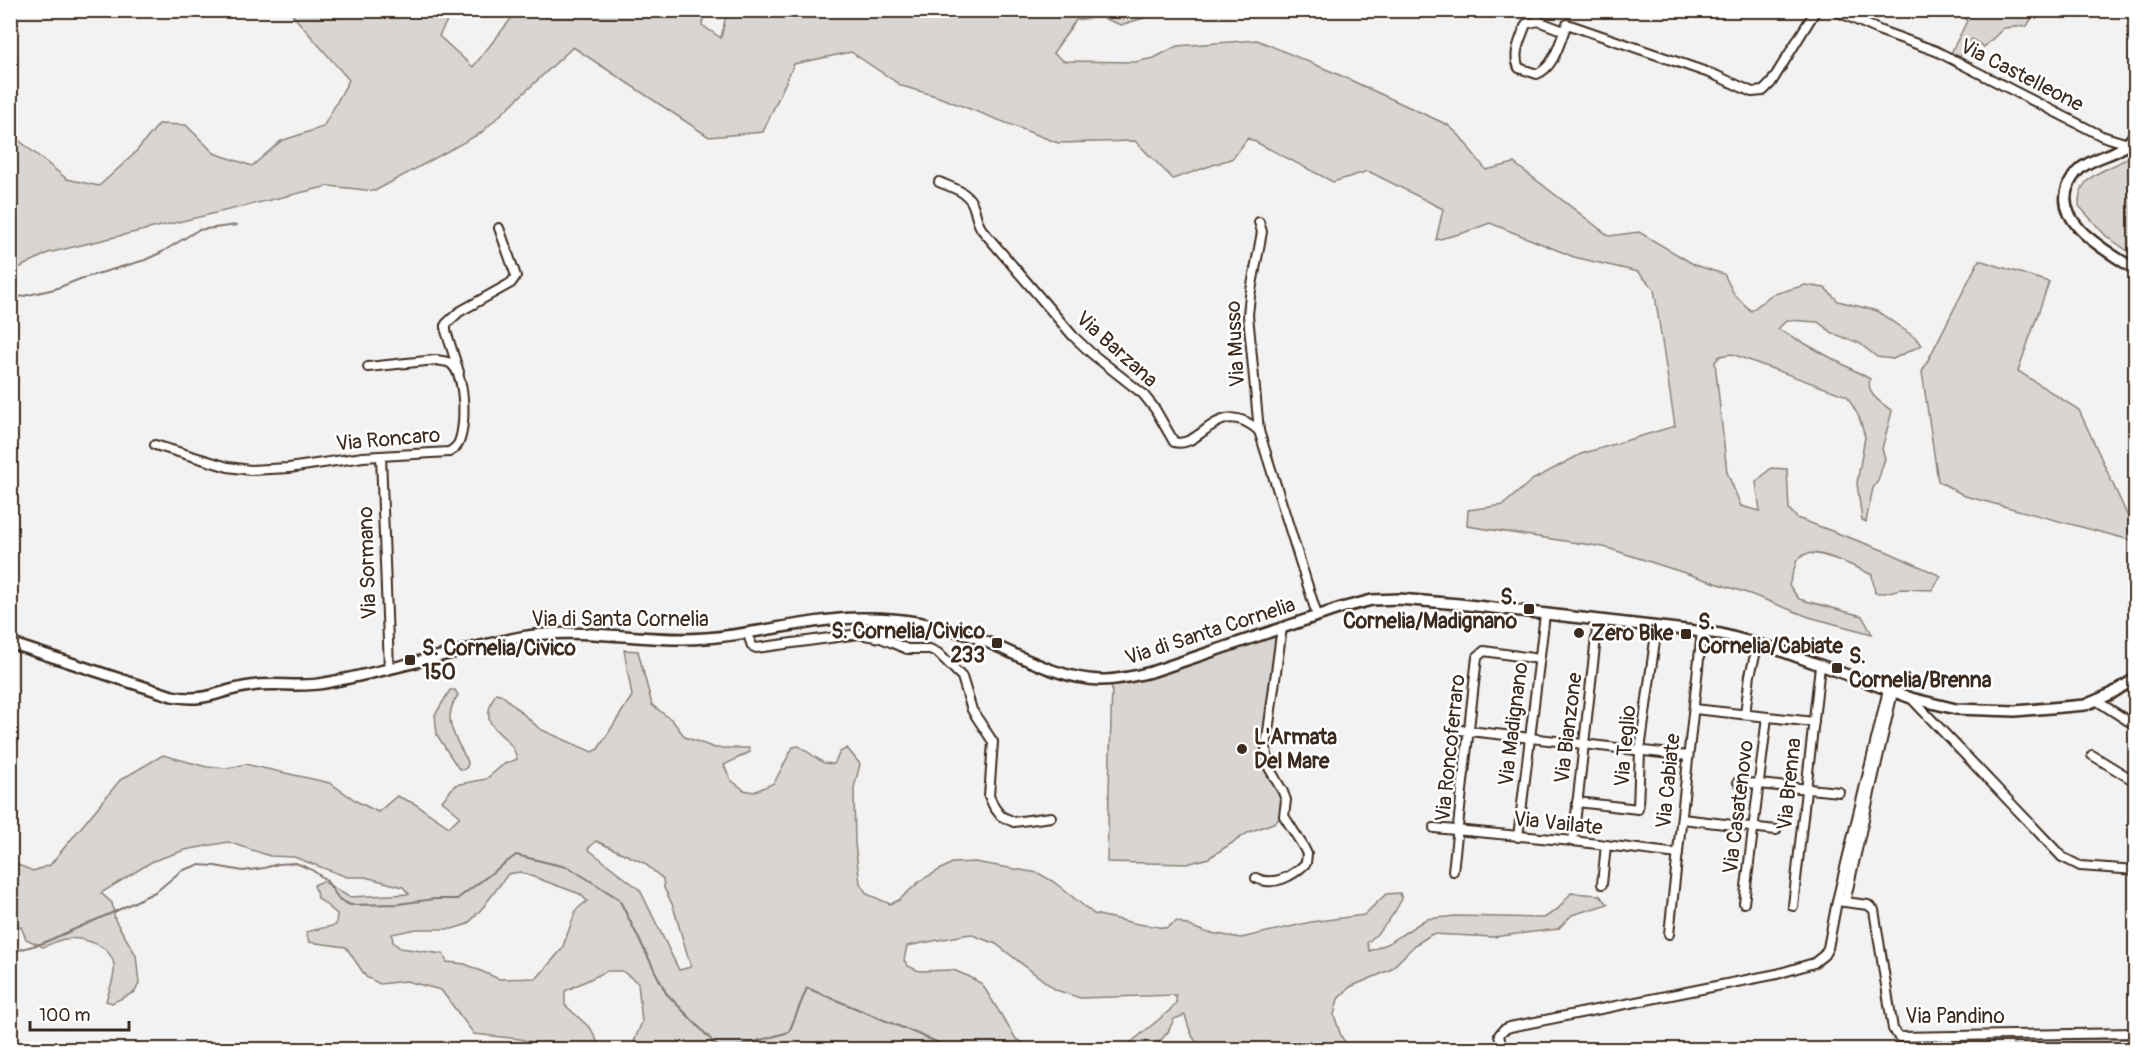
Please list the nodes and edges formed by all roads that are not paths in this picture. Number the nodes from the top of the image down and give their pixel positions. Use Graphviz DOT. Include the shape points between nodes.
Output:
graph roads {
  1 [pos="1815,10"];
  2 [pos="1834,10"];
  3 [pos="1564,31"];
  4 [pos="2136,51"];
  5 [pos="2136,79"];
  6 [pos="2136,132"];
  7 [pos="2127,144"];
  8 [pos="939,182"];
  9 [pos="1258,222"];
  10 [pos="499,228"];
  11 [pos="2136,270"];
  12 [pos="368,367"];
  13 [pos="460,378"];
  14 [pos="1259,431"];
  15 [pos="155,445"];
  16 [pos="381,456"];
  17 [pos="1545,614"];
  18 [pos="1317,615"];
  19 [pos="1598,620"];
  20 [pos="1657,626"];
  21 [pos="1282,627"];
  22 [pos="1702,631"];
  23 [pos="747,632"];
  24 [pos="10,643"];
  25 [pos="1758,644"];
  26 [pos="1539,659"];
  27 [pos="1820,666"];
  28 [pos="389,668"];
  29 [pos="2136,678"];
  30 [pos="1890,691"];
  31 [pos="1911,698"];
  32 [pos="2097,701"];
  33 [pos="1694,709"];
  34 [pos="1744,714"];
  35 [pos="1767,717"];
  36 [pos="1814,722"];
  37 [pos="2136,726"];
  38 [pos="1452,729"];
  39 [pos="1470,731"];
  40 [pos="1529,738"];
  41 [pos="1584,744"];
  42 [pos="1640,750"];
  43 [pos="2092,755"];
  44 [pos="1688,756"];
  45 [pos="1738,782"];
  46 [pos="2136,782"];
  47 [pos="1758,783"];
  48 [pos="1806,789"];
  49 [pos="1839,792"];
  50 [pos="1577,802"];
  51 [pos="1051,817"];
  52 [pos="1682,819"];
  53 [pos="1434,828"];
  54 [pos="1754,828"];
  55 [pos="1776,830"];
  56 [pos="1459,831"];
  57 [pos="1518,837"];
  58 [pos="1573,841"];
  59 [pos="1606,845"];
  60 [pos="1678,854"];
  61 [pos="2136,870"];
  62 [pos="1453,871"];
  63 [pos="1256,878"];
  64 [pos="1602,884"];
  65 [pos="1841,902"];
  66 [pos="1744,903"];
  67 [pos="1793,906"];
  68 [pos="1669,934"];
  69 [pos="2136,1033"];
  70 [pos="1502,1050"];
  1 -- 3 [label="street" via="1771,83 1756,92 1567,24"];
  2 -- 7 [label="street, Via Castelleone" via="1936,51 2093,132"];
  3 -- 3 [label="street" via="1544,70 1538,74 1519,68 1517,52 1526,24 1538,21"];
  4 -- 5 [label="street"];
  6 -- 7 [label="street"];
  7 -- 11 [label="street" via="2082,166 2068,187 2065,202 2079,229"];
  8 -- 14 [label="street, Via Barzana" via="970,198 980,228 1077,341 1143,394 1174,442 1185,442 1230,418"];
  9 -- 14 [label="street, Via Musso" via="1262,232 1248,315"];
  10 -- 13 [label="street" via="516,276 511,283 455,314 446,324"];
  12 -- 13 [label="street" via="440,360 453,366"];
  13 -- 16 [label="street, Via Roncaro" via="462,428 455,448 449,452"];
  14 -- 18 [label="street"];
  15 -- 16 [label="street, Via Roncaro" via="250,470"];
  16 -- 28 [label="street, Via Sormano"];
  17 -- 18 [label="street, Via di Santa Cornelia" via="1399,599 1362,602"];
  17 -- 19 [label="street, Via di Santa Cornelia"];
  17 -- 26 [label="street, Via Madignano"];
  18 -- 21 [label="street, Via di Santa Cornelia"];
  19 -- 20 [label="street, Via di Santa Cornelia"];
  19 -- 41 [label="street, Via Bianzone"];
  20 -- 22 [label="street, Via di Santa Cornelia"];
  20 -- 42 [label="street, Via Teglio"];
  21 -- 23 [label="street, Via di Santa Cornelia" via="1151,672 1101,680 1057,672 973,636 914,621 826,620"];
  21 -- 63 [label="street" via="1266,747 1268,766 1286,800 1284,816 1303,846 1306,863 1282,880 1270,883"];
  22 -- 25 [label="street, Via di Santa Cornelia"];
  22 -- 33 [label="street, Via Cabiate"];
  23 -- 28 [label="street, Via di Santa Cornelia" via="673,639 533,636"];
  23 -- 51 [label="street" via="756,648 859,634 907,649 938,653 962,678 972,710 993,742 989,796 994,807 1014,822"];
  24 -- 28 [label="street, Via di Santa Cornelia" via="187,699 252,685 325,683"];
  25 -- 27 [label="street, Via di Santa Cornelia"];
  25 -- 34 [label="street"];
  26 -- 39 [label="street, Via Roncoferraro" via="1484,651 1480,654"];
  26 -- 40 [label="street, Via Madignano"];
  27 -- 30 [label="street, Via di Santa Cornelia"];
  27 -- 36 [label="street, Via Brenna"];
  29 -- 32 [label="street, Via di Santa Cornelia"];
  30 -- 31 [label="street, Via di Santa Cornelia"];
  30 -- 65 [label="street"];
  31 -- 32 [label="street, Via di Santa Cornelia" via="1956,709 2005,711 2073,707"];
  31 -- 61 [label="street" via="2062,857 2080,866"];
  32 -- 37 [label="street"];
  33 -- 34 [label="street, Via Casatenovo"];
  33 -- 44 [label="street, Via Cabiate"];
  34 -- 35 [label="street, Via Casatenovo"];
  35 -- 36 [label="street, Via Casatenovo"];
  35 -- 47 [label="street, Via Casatenovo"];
  36 -- 48 [label="street, Via Brenna"];
  38 -- 39 [label="street"];
  39 -- 40 [label="street"];
  39 -- 56 [label="street, Via Roncoferraro"];
  40 -- 41 [label="street"];
  40 -- 57 [label="street, Via Madignano"];
  41 -- 42 [label="street"];
  41 -- 50 [label="street, Via Bianzone"];
  42 -- 44 [label="street"];
  42 -- 50 [label="street, Via Teglio" via="1638,809"];
  43 -- 46 [label="street"];
  44 -- 52 [label="street, Via Cabiate"];
  45 -- 47 [label="street"];
  47 -- 48 [label="street"];
  47 -- 54 [label="street, Via Casatenovo"];
  48 -- 49 [label="street"];
  48 -- 67 [label="street, Via Brenna"];
  50 -- 58 [label="street, Via Bianzone"];
  52 -- 54 [label="street"];
  52 -- 60 [label="street, Via Cabiate"];
  53 -- 56 [label="street, Via Vailate"];
  54 -- 55 [label="street"];
  54 -- 66 [label="street, Via Casatenovo"];
  56 -- 57 [label="street, Via Vailate"];
  56 -- 62 [label="street, Via Roncoferraro"];
  57 -- 58 [label="street, Via Vailate"];
  58 -- 59 [label="street, Via Vailate"];
  59 -- 60 [label="street, Via Vailate"];
  59 -- 64 [label="street"];
  60 -- 68 [label="street, Via Cabiate"];
  65 -- 69 [label="street, Via Pandino" via="1868,905 1874,910 1893,1029 1899,1037"];
  65 -- 70 [label="street" via="1827,951 1809,966 1510,1027 1499,1035"];
}
